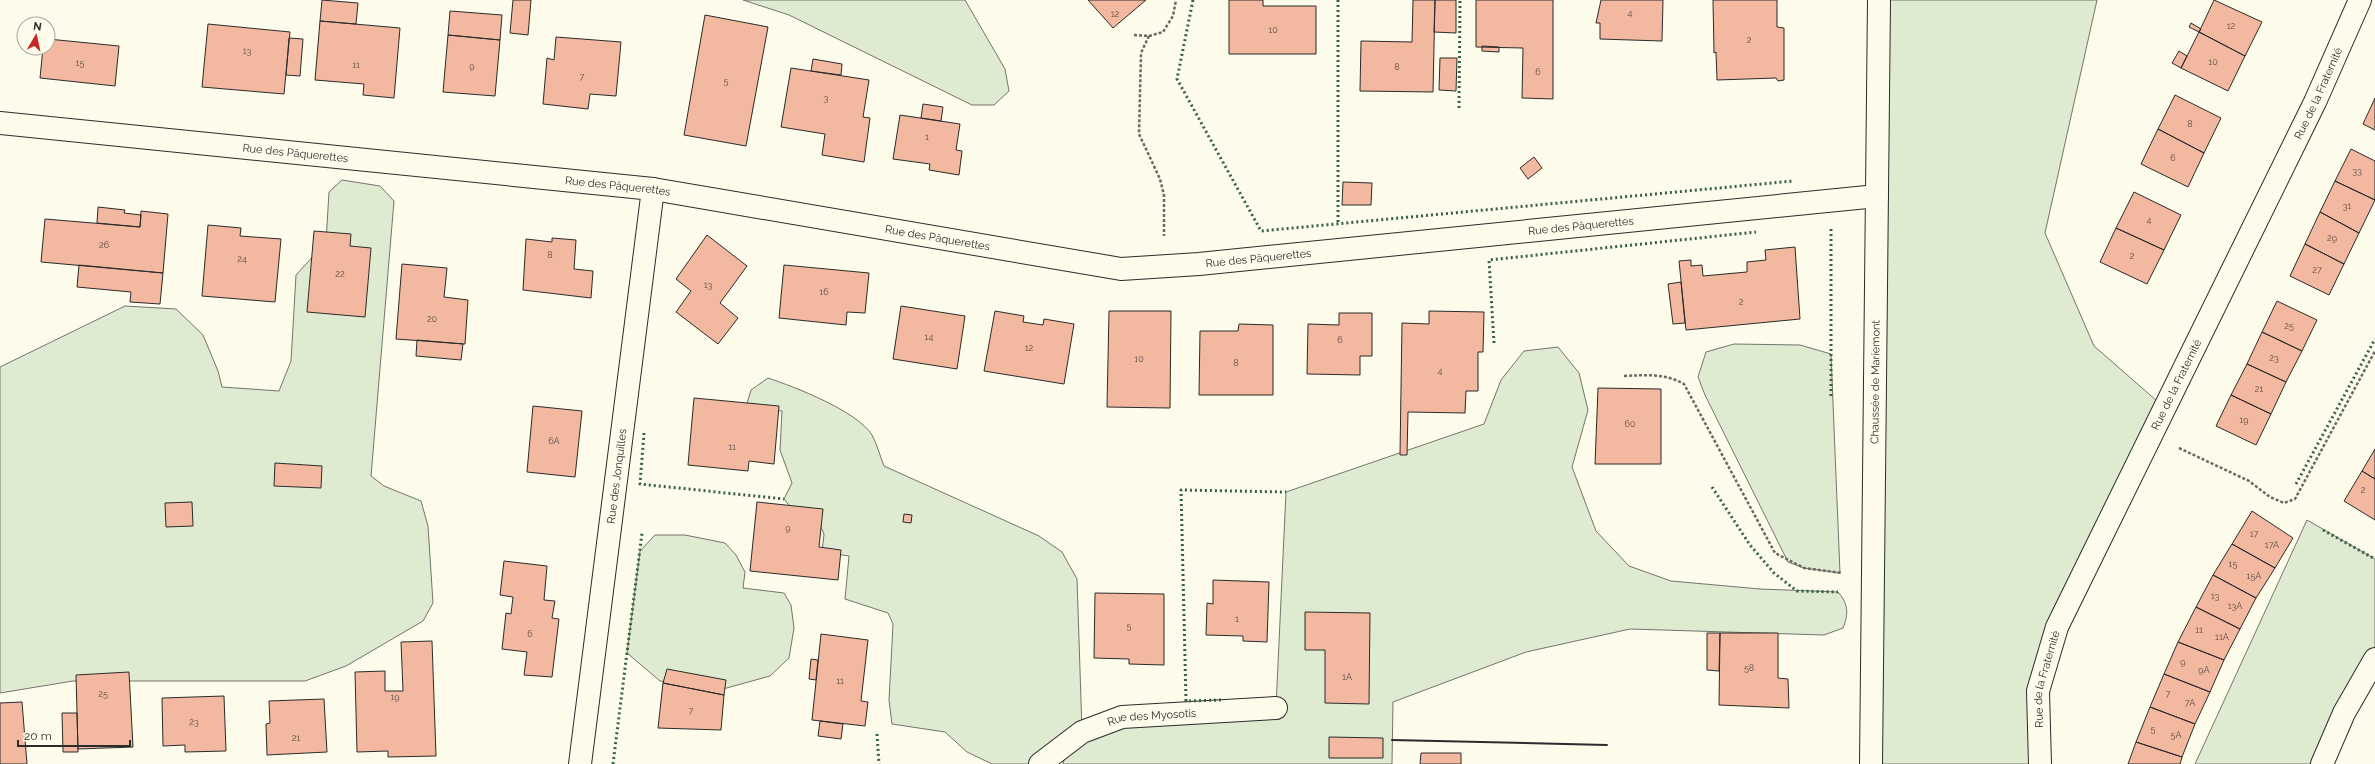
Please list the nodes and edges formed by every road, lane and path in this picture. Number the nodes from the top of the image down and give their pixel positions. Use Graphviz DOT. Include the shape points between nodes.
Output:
graph roads {
  1 [pos="1176,0"];
  2 [pos="1878,0"];
  3 [pos="2352,5"];
  4 [pos="1134,35"];
  5 [pos="1149,36"];
  6 [pos="0,123"];
  7 [pos="653,189"];
  8 [pos="1876,196"];
  9 [pos="1163,266"];
  10 [pos="2375,351"];
  11 [pos="1624,376"];
  12 [pos="2152,434"];
  13 [pos="1873,571"];
  14 [pos="2375,658"];
  15 [pos="1276,708"];
  16 [pos="580,764"];
  17 [pos="1040,764"];
  18 [pos="1871,764"];
  19 [pos="2040,764"];
  20 [pos="2322,764"];
  1 -- 5 [label="path" via="1173,16 1163,32"];
  2 -- 8 [label="street, Chaussée de Mariemont"];
  3 -- 12 [label="street, Rue de la Fraternité" via="2316,102"];
  4 -- 5 [label="path"];
  5 -- 9 [label="path" via="1141,53 1139,134 1164,195"];
  6 -- 7 [label="street, Rue des Pâquerettes"];
  7 -- 9 [label="street, Rue des Pâquerettes" via="1121,268"];
  7 -- 16 [label="street, Rue des Jonquilles"];
  8 -- 9 [label="street, Rue des Pâquerettes"];
  8 -- 13 [label="street, Chaussée de Mariemont"];
  10 -- 12 [label="path" via="2295,499 2284,503 2270,497 2249,481"];
  11 -- 13 [label="path" via="1653,374 1671,377 1684,384 1775,553 1804,568 1840,573"];
  12 -- 19 [label="street, Rue de la Fraternité" via="2057,628 2038,691"];
  13 -- 18 [label="street, Chaussée de Mariemont"];
  14 -- 20 [label="street" via="2344,713"];
  15 -- 17 [label="street, Rue des Myosotis" via="1122,717 1071,738"];
}
